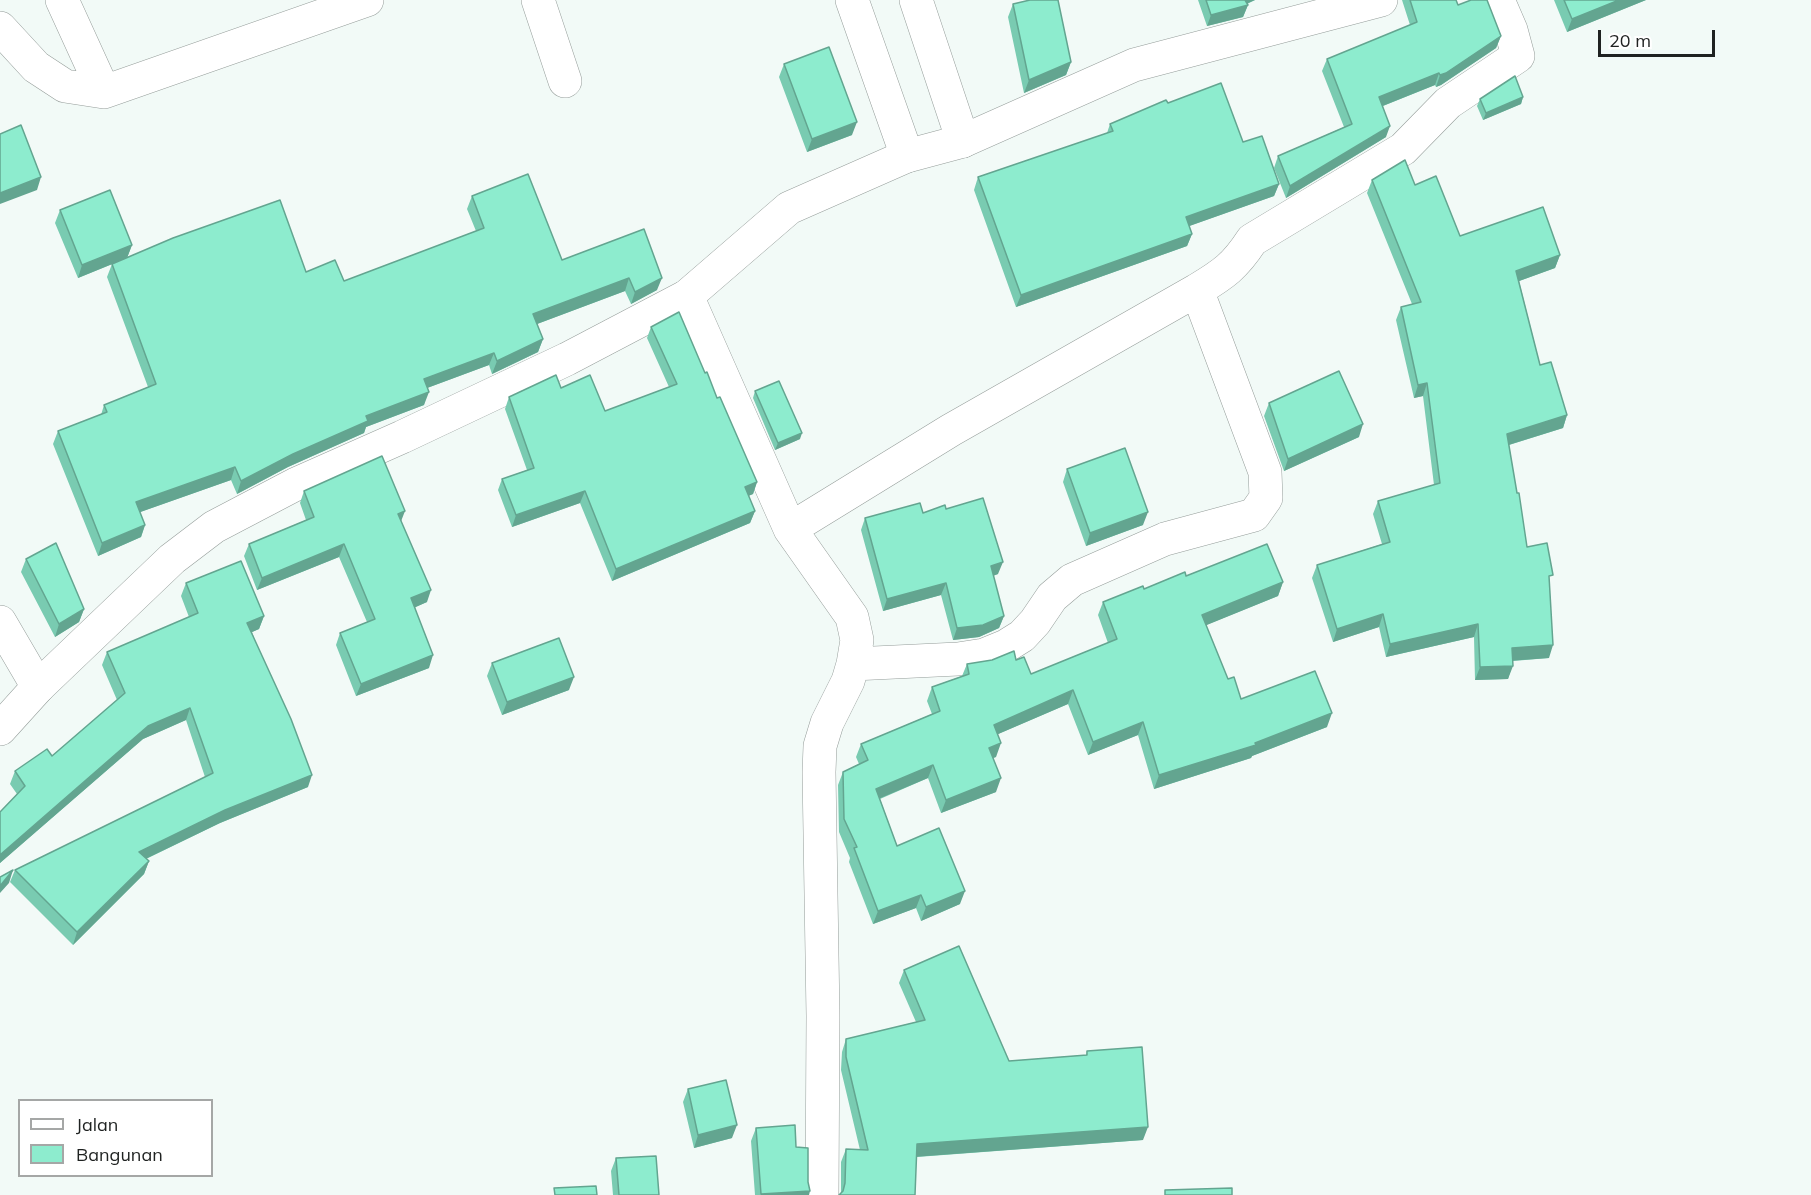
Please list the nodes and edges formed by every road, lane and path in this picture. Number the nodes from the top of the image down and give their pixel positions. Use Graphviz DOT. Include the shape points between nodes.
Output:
graph roads {
  1 [pos="62,0"];
  2 [pos="368,0"];
  3 [pos="538,0"];
  4 [pos="852,0"];
  5 [pos="916,0"];
  6 [pos="1382,0"];
  7 [pos="1498,0"];
  8 [pos="0,28"];
  9 [pos="565,81"];
  10 [pos="104,92"];
  11 [pos="963,141"];
  12 [pos="907,156"];
  13 [pos="1197,290"];
  14 [pos="687,296"];
  15 [pos="790,529"];
  16 [pos="0,622"];
  17 [pos="853,664"];
  18 [pos="38,687"];
  19 [pos="0,729"];
  20 [pos="822,1195"];
  1 -- 10 [label="street"];
  2 -- 10 [label="street"];
  3 -- 9 [label="street"];
  4 -- 12 [label="street"];
  5 -- 11 [label="street"];
  6 -- 11 [label="street" via="1134,65"];
  7 -- 13 [label="street" via="1518,56 1448,103 1403,149 1252,240 1223,275"];
  8 -- 10 [label="street" via="36,67 65,86"];
  11 -- 12 [label="street"];
  12 -- 14 [label="street" via="789,208"];
  13 -- 15 [label="street" via="951,430"];
  13 -- 17 [label="street" via="1264,472 1266,498 1254,515 1165,539 1072,580 1052,597 1022,636 984,655"];
  14 -- 15 [label="street"];
  14 -- 18 [label="street" via="567,359 296,484 214,527 172,559"];
  15 -- 17 [label="street" via="852,616 857,640"];
  16 -- 18 [label="street"];
  17 -- 20 [label="street" via="820,746"];
  18 -- 19 [label="street"];
}
